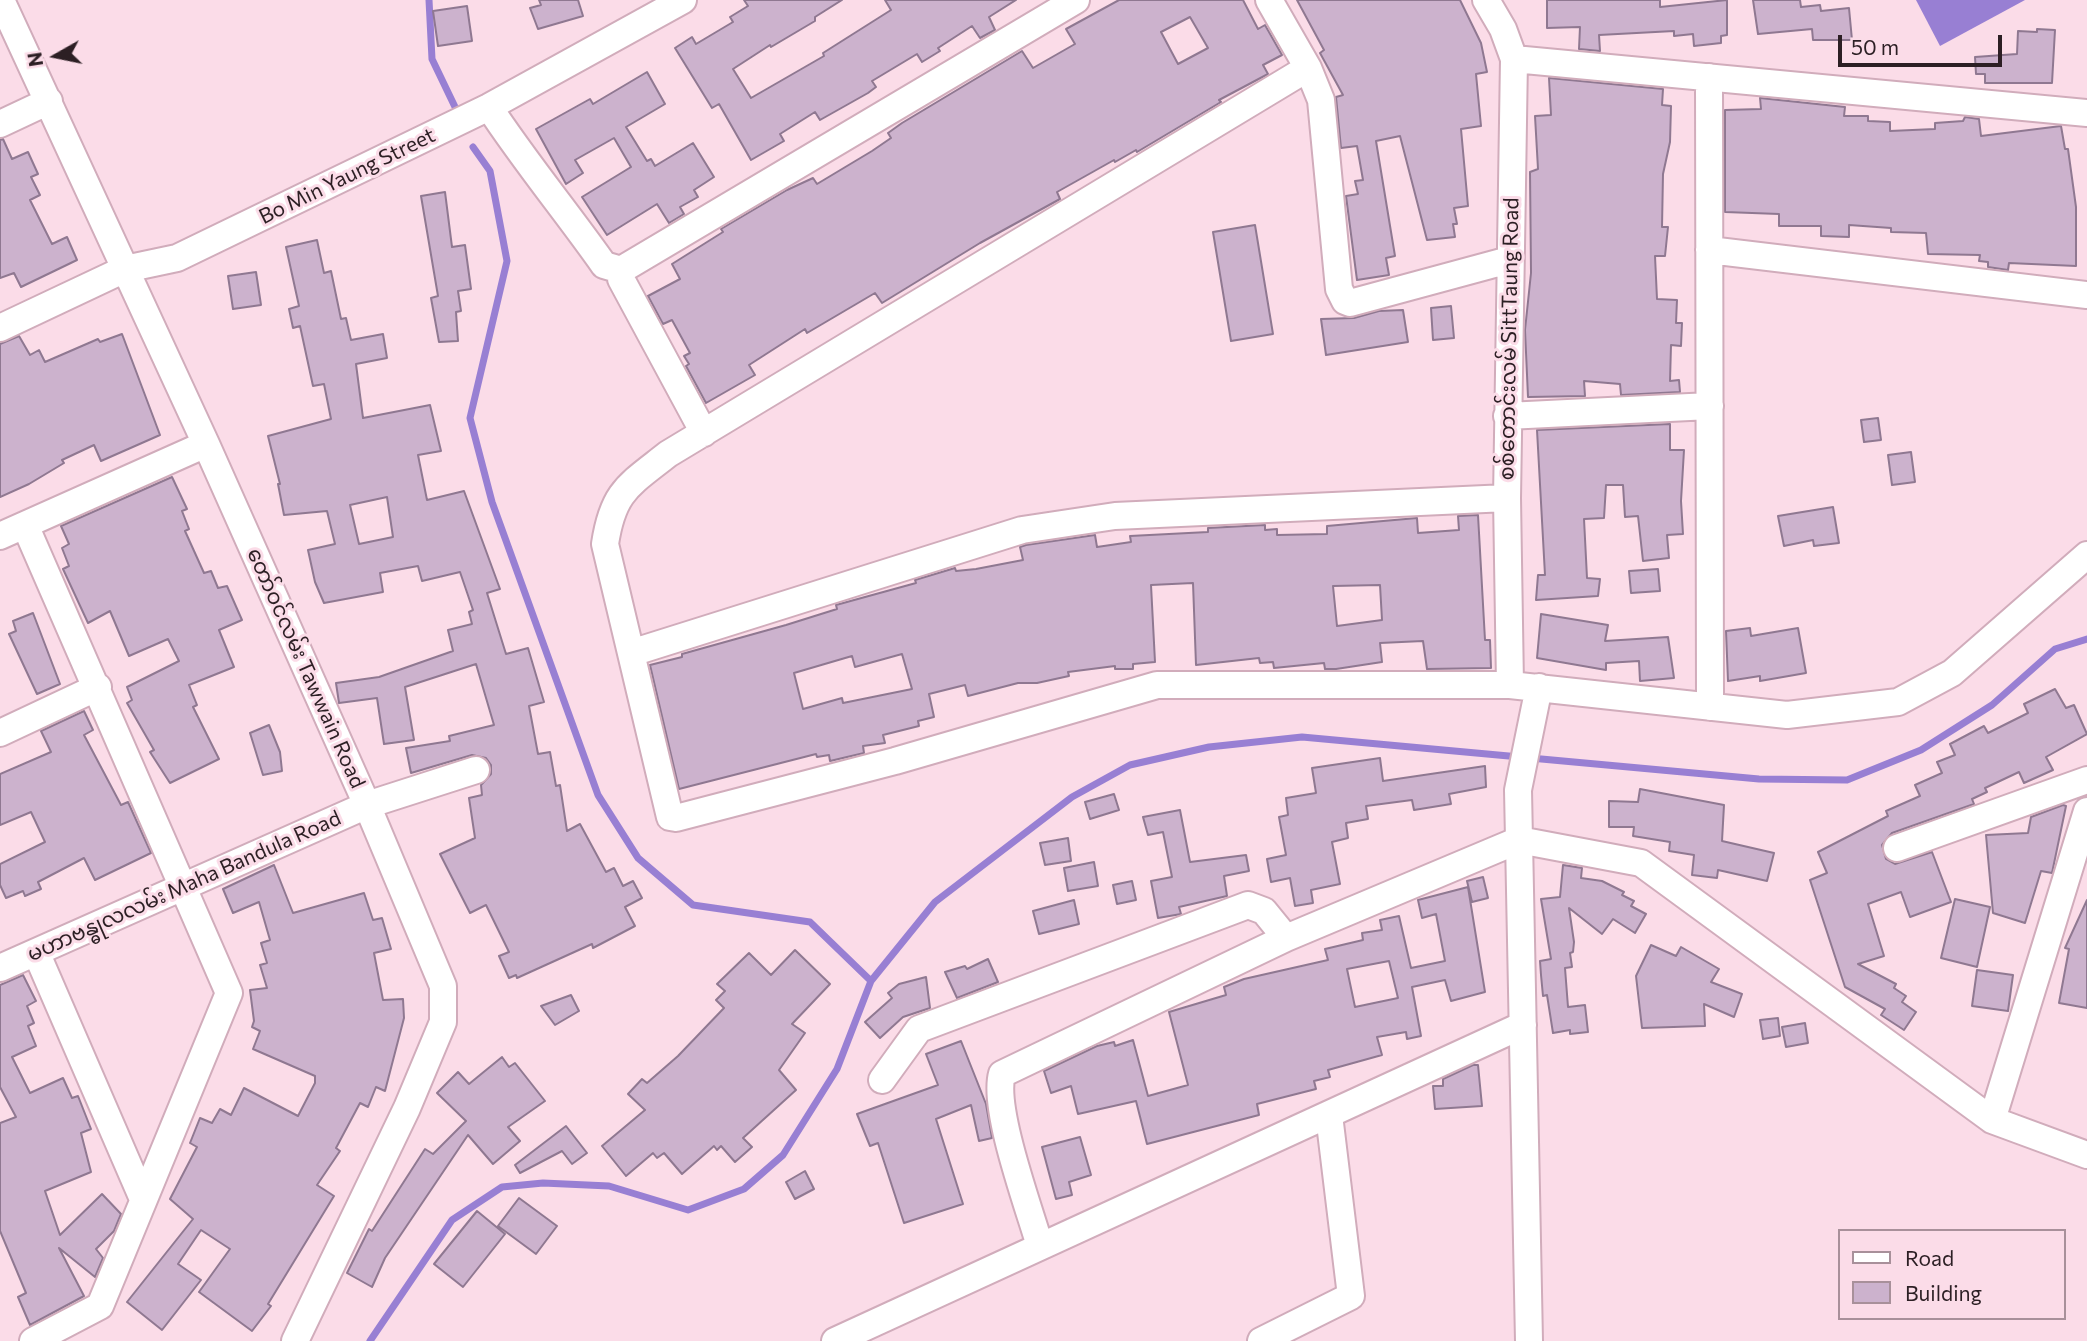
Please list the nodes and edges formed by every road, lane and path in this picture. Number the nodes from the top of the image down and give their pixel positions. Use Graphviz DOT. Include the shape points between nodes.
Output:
graph roads {
  1 [pos="1,0"];
  2 [pos="683,0"];
  3 [pos="1076,0"];
  4 [pos="1269,0"];
  5 [pos="1486,0"];
  6 [pos="1047,7"];
  7 [pos="1514,59"];
  8 [pos="1308,68"];
  9 [pos="1709,77"];
  10 [pos="49,101"];
  11 [pos="489,107"];
  12 [pos="2087,113"];
  13 [pos="0,124"];
  14 [pos="1709,250"];
  15 [pos="1509,260"];
  16 [pos="125,269"];
  17 [pos="621,270"];
  18 [pos="2087,295"];
  19 [pos="0,328"];
  20 [pos="1710,406"];
  21 [pos="1507,416"];
  22 [pos="704,433"];
  23 [pos="206,444"];
  24 [pos="1507,498"];
  25 [pos="25,525"];
  26 [pos="0,536"];
  27 [pos="2087,555"];
  28 [pos="631,653"];
  29 [pos="1510,685"];
  30 [pos="98,687"];
  31 [pos="1539,687"];
  32 [pos="1710,707"];
  33 [pos="0,733"];
  34 [pos="476,770"];
  35 [pos="2087,780"];
  36 [pos="367,805"];
  37 [pos="2087,811"];
  38 [pos="1519,841"];
  39 [pos="1897,848"];
  40 [pos="184,887"];
  41 [pos="1286,938"];
  42 [pos="36,952"];
  43 [pos="0,968"];
  44 [pos="1523,1025"];
  45 [pos="882,1080"];
  46 [pos="1329,1115"];
  47 [pos="1992,1119"];
  48 [pos="2087,1155"];
  49 [pos="143,1199"];
  50 [pos="1040,1246"];
  51 [pos="33,1341"];
  52 [pos="295,1341"];
  53 [pos="835,1341"];
  54 [pos="1261,1341"];
  55 [pos="1529,1341"];
  1 -- 10 [label="street, တော်ဝင်လမ်း Tawwain Road"];
  2 -- 11 [label="street, Bo Min Yaung Street"];
  3 -- 6 [label="street"];
  4 -- 8 [label="street"];
  5 -- 7 [label="street, စစ်တောင်းလမ် SittTaung Road"];
  6 -- 17 [label="street"];
  7 -- 9 [label="street"];
  7 -- 15 [label="street, စစ်တောင်းလမ် SittTaung Road"];
  8 -- 15 [label="street" via="1321,100 1339,289 1345,301"];
  8 -- 22 [label="street"];
  9 -- 12 [label="street"];
  9 -- 14 [label="street"];
  10 -- 13 [label="street"];
  10 -- 16 [label="street, တော်ဝင်လမ်း Tawwain Road"];
  11 -- 16 [label="street, Bo Min Yaung Street" via="177,258"];
  11 -- 17 [label="street" via="604,265"];
  14 -- 18 [label="street"];
  14 -- 20 [label="street"];
  15 -- 21 [label="street, စစ်တောင်းလမ် SittTaung Road"];
  16 -- 19 [label="street, Bo Min Yaung Street"];
  16 -- 23 [label="street, တော်ဝင်လမ်း Tawwain Road"];
  17 -- 22 [label="street" via="621,279"];
  20 -- 21 [label="street"];
  20 -- 32 [label="street"];
  21 -- 24 [label="street, စစ်တောင်းလမ် SittTaung Road"];
  22 -- 28 [label="street" via="668,454 620,492 609,517 605,544"];
  23 -- 25 [label="street"];
  23 -- 36 [label="street, တော်ဝင်လမ်း Tawwain Road"];
  24 -- 28 [label="street" via="1115,516 1022,530"];
  24 -- 29 [label="street, စစ်တောင်းလမ် SittTaung Road"];
  25 -- 26 [label="street"];
  25 -- 30 [label="street"];
  27 -- 32 [label="street" via="1952,673 1898,702 1787,715"];
  28 -- 29 [label="street" via="666,809 676,818 1157,685"];
  29 -- 31 [label="street"];
  30 -- 33 [label="street"];
  30 -- 40 [label="street"];
  31 -- 32 [label="street"];
  31 -- 38 [label="street" via="1518,790"];
  34 -- 36 [label="street, မဟာဗန္ဓုလလမ်း Maha Bandula Road"];
  35 -- 39 [label="street"];
  36 -- 40 [label="street, မဟာဗန္ဓုလလမ်း Maha Bandula Road"];
  36 -- 52 [label="street, တော်ဝင်လမ်း Tawwain Road" via="443,986 443,1022 407,1108"];
  37 -- 47 [label="street"];
  38 -- 41 [label="street"];
  38 -- 44 [label="street"];
  38 -- 47 [label="street" via="1641,863"];
  40 -- 42 [label="street, မဟာဗန္ဓုလလမ်း Maha Bandula Road"];
  40 -- 49 [label="street" via="229,993"];
  41 -- 45 [label="street" via="1264,911 1248,905 919,1029"];
  41 -- 50 [label="street" via="1002,1074 1002,1109"];
  42 -- 43 [label="street, မဟာဗန္ဓုလလမ်း Maha Bandula Road"];
  42 -- 49 [label="street"];
  44 -- 46 [label="street"];
  44 -- 55 [label="street"];
  46 -- 50 [label="street"];
  46 -- 54 [label="street" via="1351,1296"];
  47 -- 48 [label="street"];
  49 -- 51 [label="street" via="100,1307"];
  50 -- 53 [label="street"];
}
